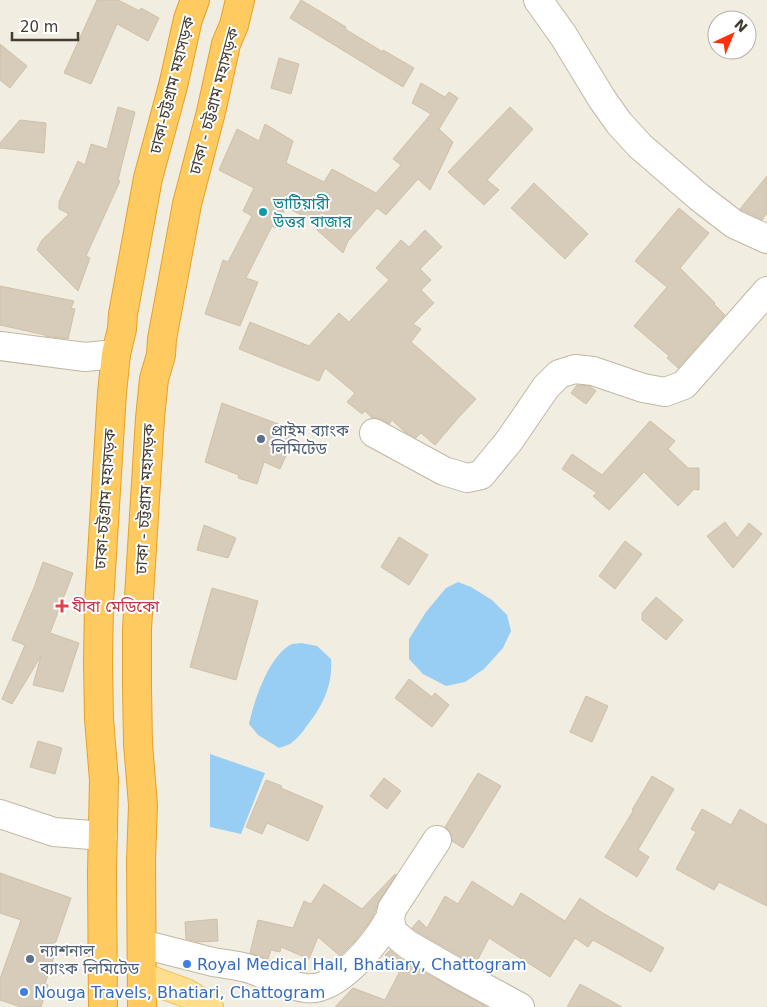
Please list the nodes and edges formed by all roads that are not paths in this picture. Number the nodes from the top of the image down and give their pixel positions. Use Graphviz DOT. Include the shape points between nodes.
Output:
graph roads {
  1 [pos="196,0"];
  2 [pos="240,0"];
  3 [pos="538,0"];
  4 [pos="767,239"];
  5 [pos="767,291"];
  6 [pos="0,346"];
  7 [pos="116,354"];
  8 [pos="374,433"];
  9 [pos="0,814"];
  10 [pos="102,836"];
  11 [pos="437,840"];
  12 [pos="390,918"];
  13 [pos="142,944"];
  14 [pos="142,978"];
  15 [pos="103,1007"];
  16 [pos="142,1007"];
  17 [pos="209,1007"];
  18 [pos="520,1007"];
  1 -- 7 [label="highway, ঢাকা-চট্টগ্রাম মহাসড়ক" via="188,19 148,178"];
  2 -- 13 [label="highway, ঢাকা - চট্টগ্রাম মহাসড়ক" via="187,204 154,379 137,629 138,744 143,805"];
  3 -- 4 [label="street" via="602,100 640,146 734,224"];
  5 -- 8 [label="street" via="684,385 665,392 594,371 575,370 559,374 481,475 467,478 444,471"];
  6 -- 7 [label="street" via="85,357"];
  7 -- 10 [label="highway, ঢাকা-চট্টগ্রাম মহাসড়ক" via="99,603 98,662 104,780"];
  9 -- 10 [label="street" via="54,832"];
  10 -- 15 [label="highway, ঢাকা-চট্টগ্রাম মহাসড়ক"];
  11 -- 12 [label="street" via="392,909"];
  12 -- 13 [label="street" via="382,933 342,975 314,988 300,987 247,968"];
  12 -- 18 [label="street" via="392,930 407,944"];
  13 -- 14 [label="highway, ঢাকা - চট্টগ্রাম মহাসড়ক"];
  14 -- 16 [label="highway, ঢাকা - চট্টগ্রাম মহাসড়ক"];
  14 -- 17 [label="main road" via="186,993"];
}
